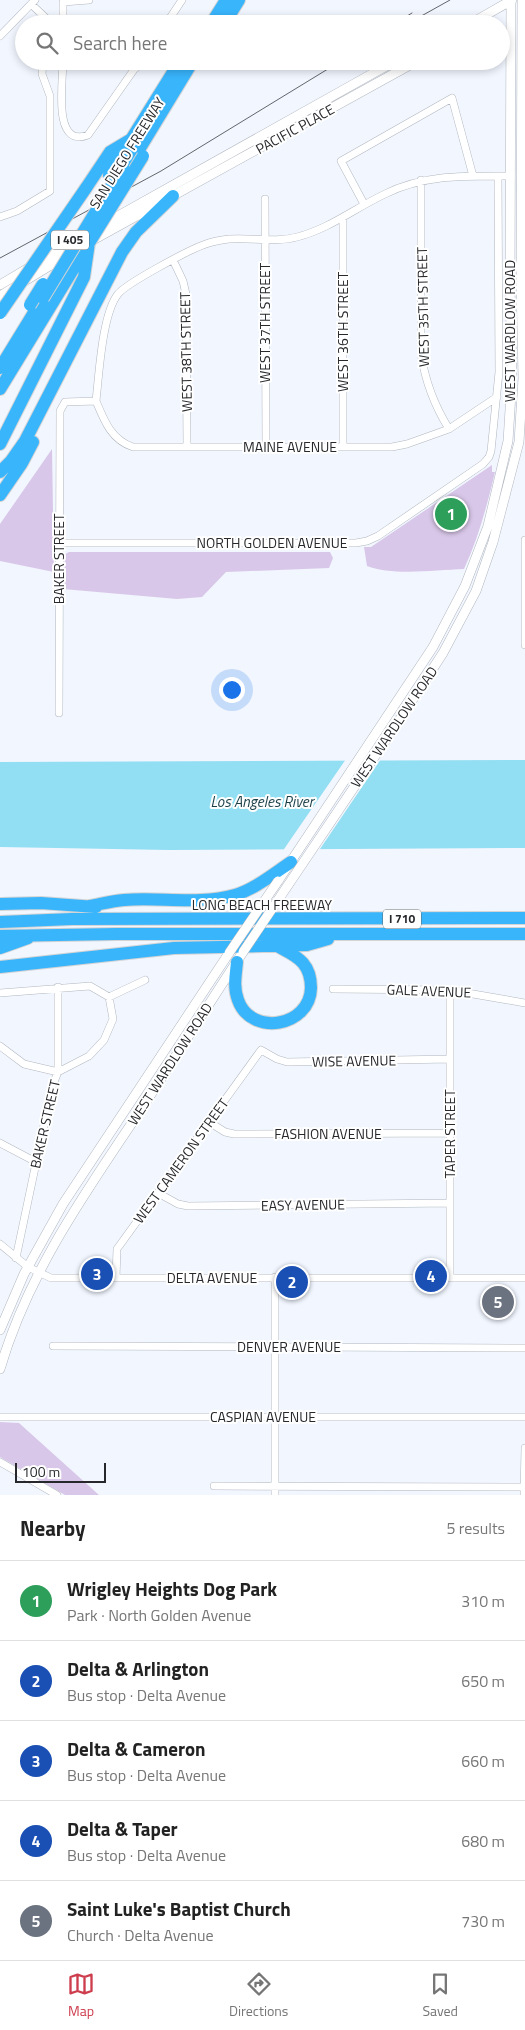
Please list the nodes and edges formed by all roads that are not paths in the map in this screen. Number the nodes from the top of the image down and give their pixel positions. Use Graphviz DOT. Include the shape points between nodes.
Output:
graph roads {
  1 [pos="89,0"];
  2 [pos="217,0"];
  3 [pos="226,0"];
  4 [pos="230,0"];
  5 [pos="239,0"];
  6 [pos="511,0"];
  7 [pos="522,0"];
  8 [pos="179,1"];
  9 [pos="33,2"];
  10 [pos="20,15"];
  11 [pos="44,15"];
  12 [pos="63,15"];
  13 [pos="171,15"];
  14 [pos="208,15"];
  15 [pos="217,15"];
  16 [pos="221,15"];
  17 [pos="230,15"];
  18 [pos="486,15"];
  19 [pos="15,21"];
  20 [pos="0,36"];
  21 [pos="43,70"];
  22 [pos="63,70"];
  23 [pos="134,70"];
  24 [pos="175,70"];
  25 [pos="183,70"];
  26 [pos="187,70"];
  27 [pos="196,70"];
  28 [pos="379,70"];
  29 [pos="400,70"];
  30 [pos="133,139"];
  31 [pos="127,165"];
  32 [pos="473,176"];
  33 [pos="498,176"];
  34 [pos="511,176"];
  35 [pos="421,180"];
  36 [pos="170,192"];
  37 [pos="265,199"];
  38 [pos="364,204"];
  39 [pos="0,217"];
  40 [pos="343,218"];
  41 [pos="265,239"];
  42 [pos="89,243"];
  43 [pos="173,260"];
  44 [pos="0,285"];
  45 [pos="48,295"];
  46 [pos="0,296"];
  47 [pos="0,313"];
  48 [pos="72,352"];
  49 [pos="0,354"];
  50 [pos="524,358"];
  51 [pos="0,368"];
  52 [pos="0,375"];
  53 [pos="0,389"];
  54 [pos="497,397"];
  55 [pos="96,401"];
  56 [pos="449,429"];
  57 [pos="520,429"];
  58 [pos="525,440"];
  59 [pos="0,444"];
  60 [pos="188,447"];
  61 [pos="266,447"];
  62 [pos="343,447"];
  63 [pos="489,457"];
  64 [pos="0,472"];
  65 [pos="0,495"];
  66 [pos="525,542"];
  67 [pos="60,543"];
  68 [pos="525,645"];
  69 [pos="59,713"];
  70 [pos="291,862"];
  71 [pos="0,904"];
  72 [pos="90,906"];
  73 [pos="525,918"];
  74 [pos="160,920"];
  75 [pos="0,922"];
  76 [pos="342,934"];
  77 [pos="525,934"];
  78 [pos="36,935"];
  79 [pos="0,936"];
  80 [pos="277,946"];
  81 [pos="0,948"];
  82 [pos="236,956"];
  83 [pos="0,967"];
  84 [pos="145,980"];
  85 [pos="58,987"];
  86 [pos="333,989"];
  87 [pos="450,990"];
  88 [pos="0,992"];
  89 [pos="109,998"];
  90 [pos="525,1002"];
  91 [pos="0,1046"];
  92 [pos="261,1050"];
  93 [pos="450,1060"];
  94 [pos="58,1072"];
  95 [pos="209,1122"];
  96 [pos="450,1133"];
  97 [pos="0,1143"];
  98 [pos="36,1162"];
  99 [pos="158,1193"];
  100 [pos="450,1203"];
  101 [pos="0,1244"];
  102 [pos="16,1258"];
  103 [pos="28,1267"];
  104 [pos="38,1272"];
  105 [pos="275,1277"];
  106 [pos="116,1278"];
  107 [pos="450,1278"];
  108 [pos="525,1278"];
  109 [pos="0,1330"];
  110 [pos="53,1346"];
  111 [pos="275,1347"];
  112 [pos="525,1348"];
  113 [pos="0,1369"];
  114 [pos="0,1416"];
  115 [pos="275,1417"];
  116 [pos="525,1417"];
  117 [pos="525,1448"];
  118 [pos="0,1462"];
  119 [pos="525,1463"];
  120 [pos="214,1486"];
  121 [pos="275,1486"];
  122 [pos="524,1491"];
  123 [pos="57,1495"];
  124 [pos="275,1495"];
  1 -- 12 [label="street" via="63,2"];
  2 -- 14 [label="highway"];
  3 -- 15 [label="highway"];
  4 -- 16 [label="highway"];
  5 -- 17 [label="highway"];
  6 -- 18 [label="main road"];
  6 -- 34 [label="main road, WEST WARDLOW ROAD"];
  7 -- 50 [label="main road, WEST WARDLOW ROAD" via="521,286"];
  8 -- 13 [label="street"];
  9 -- 10 [label="street"];
  9 -- 11 [label="street"];
  19 -- 20 [label="street"];
  21 -- 39 [label="street" via="50,96 50,191 17,211"];
  22 -- 23 [label="street" via="62,120 72,136 81,138 88,134"];
  24 -- 30 [label="highway, SAN DIEGO FREEWAY / I 405"];
  25 -- 31 [label="highway"];
  26 -- 31 [label="highway"];
  27 -- 42 [label="highway, SAN DIEGO FREEWAY / I 405, bridge"];
  28 -- 36 [label="main road, PACIFIC PLACE"];
  29 -- 36 [label="main road, PACIFIC PLACE"];
  30 -- 47 [label="highway, bridge" via="110,152"];
  30 -- 49 [label="highway, SAN DIEGO FREEWAY / I 405, bridge"];
  31 -- 45 [label="highway"];
  32 -- 33 [label="street"];
  32 -- 35 [label="street"];
  32 -- 38 [label="street" via="452,98 341,161"];
  33 -- 34 [label="street"];
  33 -- 54 [label="street, WEST WARDLOW ROAD"];
  34 -- 70 [label="main road, WEST WARDLOW ROAD" via="512,378 508,441 488,526 465,586 433,647"];
  35 -- 38 [label="street"];
  35 -- 56 [label="street, WEST 35TH STREET" via="421,353 431,394"];
  36 -- 44 [label="main road"];
  36 -- 46 [label="main road"];
  36 -- 48 [label="highway" via="125,246"];
  37 -- 41 [label="street, WEST 37TH STREET"];
  38 -- 40 [label="street"];
  40 -- 41 [label="street" via="295,238"];
  40 -- 62 [label="street, WEST 36TH STREET"];
  41 -- 43 [label="street" via="215,241"];
  41 -- 61 [label="street, WEST 37TH STREET"];
  42 -- 53 [label="highway, SAN DIEGO FREEWAY / I 405"];
  42 -- 59 [label="highway" via="84,277"];
  43 -- 55 [label="street" via="116,296 106,326"];
  43 -- 60 [label="street, WEST 38TH STREET" via="186,294"];
  45 -- 51 [label="highway"];
  45 -- 52 [label="highway"];
  48 -- 64 [label="highway" via="25,441"];
  48 -- 65 [label="highway" via="29,450"];
  50 -- 57 [label="main road, WEST WARDLOW ROAD"];
  54 -- 56 [label="street, MAINE AVENUE"];
  54 -- 63 [label="street, WEST WARDLOW ROAD"];
  55 -- 60 [label="street, MAINE AVENUE" via="110,431 124,444"];
  55 -- 67 [label="street, BAKER STREET" via="70,400 62,405 59,416"];
  56 -- 62 [label="street, MAINE AVENUE" via="392,447"];
  57 -- 58 [label="street"];
  57 -- 82 [label="main road, WEST WARDLOW ROAD, bridge" via="493,542 476,590 443,653"];
  60 -- 61 [label="street, MAINE AVENUE"];
  61 -- 62 [label="street, MAINE AVENUE"];
  63 -- 67 [label="street, NORTH GOLDEN AVENUE" via="378,536 356,544"];
  66 -- 68 [label="street"];
  67 -- 69 [label="street, BAKER STREET"];
  70 -- 72 [label="highway" via="243,892 221,898 124,900"];
  70 -- 82 [label="main road, WEST WARDLOW ROAD, bridge"];
  71 -- 72 [label="highway"];
  72 -- 74 [label="highway"];
  73 -- 74 [label="highway, LONG BEACH FREEWAY / I 710"];
  74 -- 75 [label="highway, LONG BEACH FREEWAY / I 710"];
  76 -- 77 [label="highway, I 710"];
  76 -- 78 [label="highway, I 710"];
  76 -- 80 [label="highway" via="308,945"];
  78 -- 79 [label="highway, I 710"];
  78 -- 81 [label="highway"];
  80 -- 82 [label="highway" via="303,963 311,982 308,1001 299,1013 281,1023 266,1023 246,1013 236,994"];
  80 -- 83 [label="highway" via="174,948"];
  82 -- 103 [label="main road, WEST WARDLOW ROAD" via="63,1204"];
  82 -- 104 [label="main road, WEST WARDLOW ROAD" via="73,1210"];
  84 -- 89 [label="street"];
  85 -- 88 [label="street"];
  85 -- 89 [label="street" via="90,986"];
  85 -- 94 [label="street, BAKER STREET"];
  86 -- 87 [label="street, GALE AVENUE"];
  87 -- 90 [label="street, GALE AVENUE"];
  87 -- 93 [label="street, TAPER STREET"];
  89 -- 94 [label="street" via="113,1019 104,1040 89,1056"];
  91 -- 94 [label="street" via="24,1064"];
  92 -- 93 [label="street, WISE AVENUE" via="287,1062"];
  92 -- 95 [label="street, WEST CAMERON STREET"];
  93 -- 96 [label="street, TAPER STREET"];
  94 -- 98 [label="street, BAKER STREET"];
  95 -- 96 [label="street, FASHION AVENUE" via="234,1134"];
  95 -- 99 [label="street, WEST CAMERON STREET"];
  96 -- 100 [label="street, TAPER STREET"];
  97 -- 98 [label="street"];
  98 -- 102 [label="street, BAKER STREET"];
  99 -- 100 [label="street, EASY AVENUE" via="188,1206"];
  99 -- 106 [label="street, WEST CAMERON STREET" via="117,1249"];
  100 -- 107 [label="street, TAPER STREET"];
  101 -- 102 [label="street, DELTA AVENUE"];
  102 -- 103 [label="street, DELTA AVENUE"];
  103 -- 104 [label="street, DELTA AVENUE"];
  103 -- 109 [label="main road, WEST WARDLOW ROAD"];
  104 -- 106 [label="street, DELTA AVENUE" via="51,1278"];
  104 -- 113 [label="main road, WEST WARDLOW ROAD" via="9,1337"];
  105 -- 106 [label="street, DELTA AVENUE"];
  105 -- 107 [label="street, DELTA AVENUE"];
  105 -- 111 [label="street"];
  107 -- 108 [label="street, DELTA AVENUE"];
  110 -- 111 [label="street, DENVER AVENUE"];
  111 -- 112 [label="street, DENVER AVENUE"];
  111 -- 115 [label="street"];
  114 -- 115 [label="street, CASPIAN AVENUE"];
  115 -- 116 [label="street, CASPIAN AVENUE"];
  115 -- 121 [label="street"];
  117 -- 119 [label="street"];
  118 -- 123 [label="street"];
  119 -- 122 [label="street"];
  120 -- 121 [label="street"];
  121 -- 122 [label="street"];
  121 -- 124 [label="street"];
}
